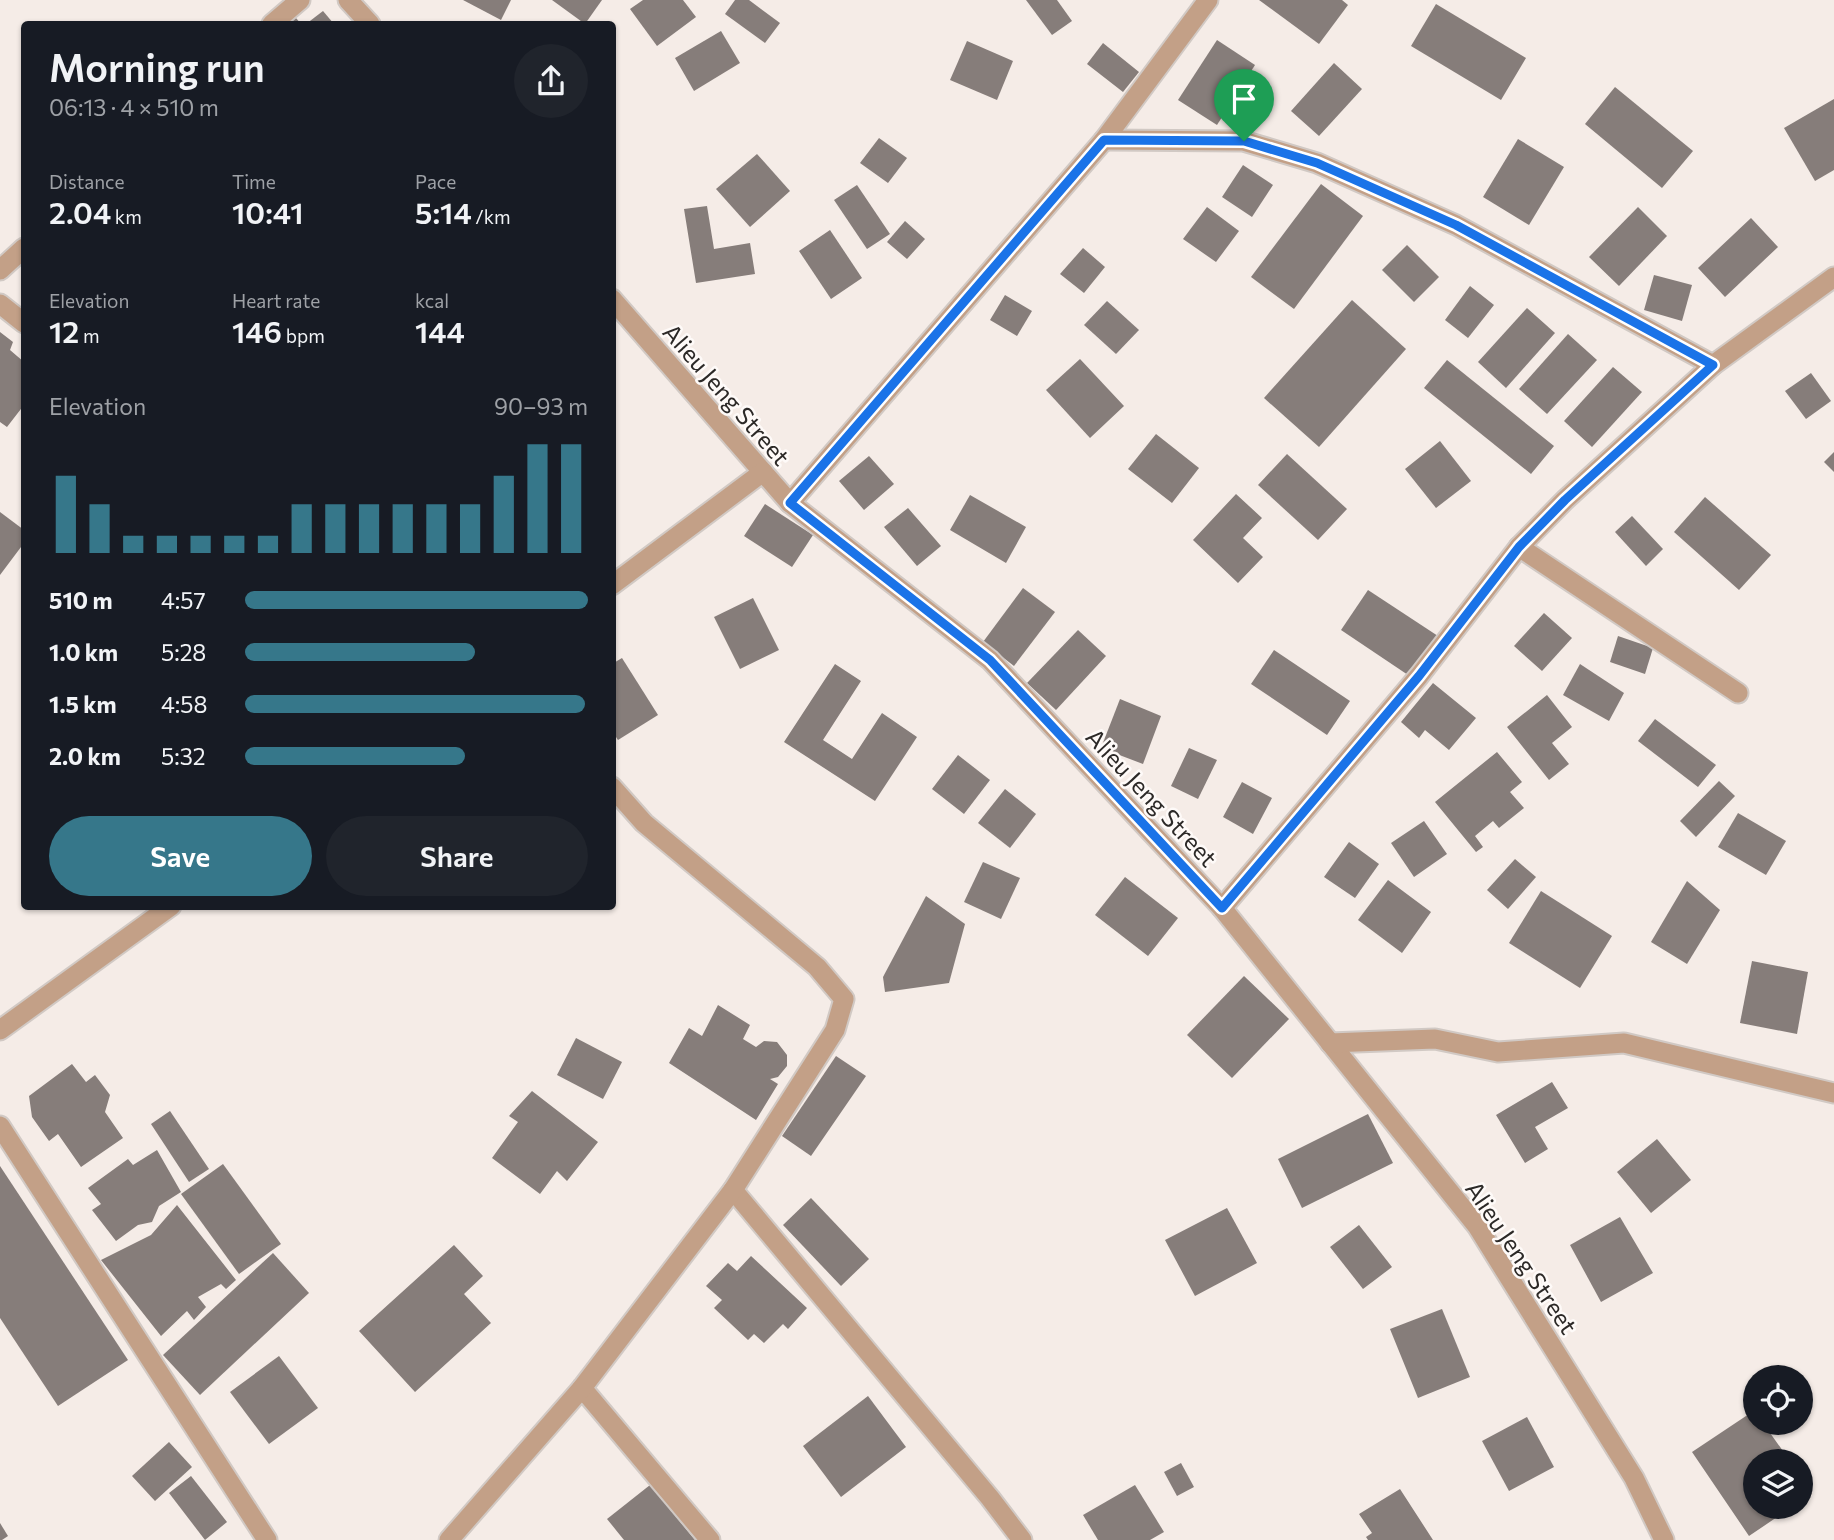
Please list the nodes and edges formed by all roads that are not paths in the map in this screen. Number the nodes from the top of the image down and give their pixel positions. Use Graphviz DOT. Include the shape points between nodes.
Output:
graph roads {
  1 [pos="300,0"];
  2 [pos="348,0"];
  3 [pos="1208,0"];
  4 [pos="276,21"];
  5 [pos="367,21"];
  6 [pos="1104,140"];
  7 [pos="21,251"];
  8 [pos="0,270"];
  9 [pos="1834,277"];
  10 [pos="0,303"];
  11 [pos="616,304"];
  12 [pos="21,320"];
  13 [pos="1713,365"];
  14 [pos="763,472"];
  15 [pos="790,503"];
  16 [pos="1519,547"];
  17 [pos="616,582"];
  18 [pos="1738,693"];
  19 [pos="616,792"];
  20 [pos="1222,908"];
  21 [pos="165,910"];
  22 [pos="0,1030"];
  23 [pos="1330,1043"];
  24 [pos="1834,1093"];
  25 [pos="0,1126"];
  26 [pos="733,1190"];
  27 [pos="582,1388"];
  28 [pos="267,1540"];
  29 [pos="449,1540"];
  30 [pos="710,1540"];
  31 [pos="1021,1540"];
  32 [pos="1664,1540"];
  1 -- 4 [label="street"];
  2 -- 5 [label="street"];
  3 -- 6 [label="street"];
  6 -- 13 [label="street" via="1244,141 1317,163 1456,225"];
  6 -- 15 [label="street"];
  7 -- 8 [label="street"];
  9 -- 13 [label="street"];
  10 -- 12 [label="street"];
  11 -- 14 [label="street, Alieu Jeng Street"];
  13 -- 16 [label="street"];
  14 -- 15 [label="street, Alieu Jeng Street"];
  14 -- 17 [label="street"];
  15 -- 20 [label="street, Alieu Jeng Street" via="990,660"];
  16 -- 18 [label="street"];
  16 -- 20 [label="street" via="1419,676"];
  19 -- 26 [label="street" via="644,823 817,967 844,999 835,1030"];
  20 -- 23 [label="street, Alieu Jeng Street"];
  21 -- 22 [label="street"];
  23 -- 24 [label="street" via="1435,1039 1498,1052 1624,1043"];
  23 -- 32 [label="street, Alieu Jeng Street" via="1477,1226 1634,1478"];
  25 -- 28 [label="street"];
  26 -- 27 [label="street"];
  26 -- 31 [label="street"];
  27 -- 29 [label="street"];
  27 -- 30 [label="street"];
}
